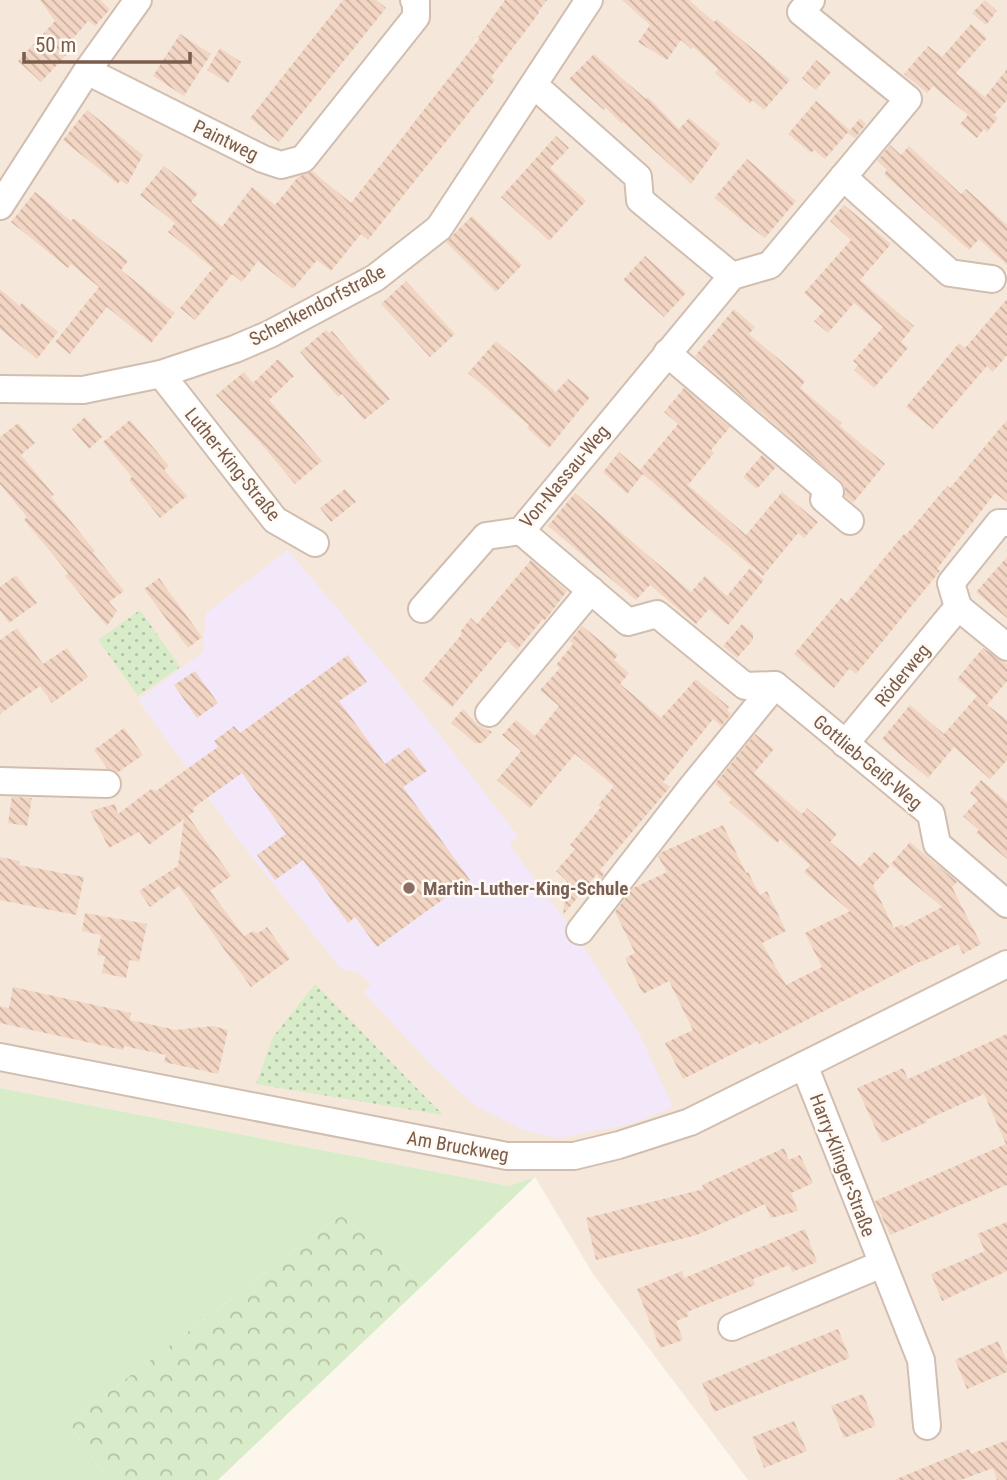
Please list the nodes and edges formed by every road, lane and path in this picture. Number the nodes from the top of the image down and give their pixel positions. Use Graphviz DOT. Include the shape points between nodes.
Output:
graph roads {
  1 [pos="138,0"];
  2 [pos="414,0"];
  3 [pos="589,0"];
  4 [pos="811,0"];
  5 [pos="87,71"];
  6 [pos="534,85"];
  7 [pos="843,177"];
  8 [pos="0,206"];
  9 [pos="732,276"];
  10 [pos="992,279"];
  11 [pos="667,353"];
  12 [pos="161,374"];
  13 [pos="0,389"];
  14 [pos="850,521"];
  15 [pos="1007,523"];
  16 [pos="521,531"];
  17 [pos="315,543"];
  18 [pos="591,590"];
  19 [pos="958,607"];
  20 [pos="422,609"];
  21 [pos="1007,647"];
  22 [pos="775,685"];
  23 [pos="489,713"];
  24 [pos="845,744"];
  25 [pos="0,781"];
  26 [pos="107,784"];
  27 [pos="1007,904"];
  28 [pos="580,931"];
  29 [pos="1007,964"];
  30 [pos="0,1057"];
  31 [pos="804,1065"];
  32 [pos="882,1264"];
  33 [pos="732,1327"];
  34 [pos="926,1426"];
  1 -- 5 [label="street"];
  2 -- 5 [label="street, Paintweg" via="416,17 303,159 281,165"];
  3 -- 6 [label="street, Schenkendorfstraße"];
  4 -- 7 [label="street" via="801,12 908,99"];
  5 -- 8 [label="street"];
  6 -- 9 [label="street" via="638,177 640,200"];
  6 -- 12 [label="street, Schenkendorfstraße" via="439,228 375,278 270,334"];
  7 -- 9 [label="street" via="770,265"];
  7 -- 10 [label="street" via="950,273"];
  9 -- 11 [label="street, Von-Nassau-Weg"];
  11 -- 14 [label="street" via="830,492 824,499"];
  11 -- 16 [label="street, Von-Nassau-Weg"];
  12 -- 13 [label="street, Schenkendorfstraße" via="83,390"];
  12 -- 17 [label="street, Luther-King-Straße" via="275,520"];
  15 -- 19 [label="street" via="999,523 951,583"];
  16 -- 18 [label="street"];
  16 -- 20 [label="street, Von-Nassau-Weg" via="486,536"];
  18 -- 22 [label="street" via="628,622 657,614 745,686"];
  18 -- 23 [label="street"];
  19 -- 21 [label="street"];
  19 -- 24 [label="street, Röderweg"];
  22 -- 24 [label="street, Gottlieb-Geiß-Weg"];
  22 -- 28 [label="street"];
  24 -- 27 [label="street, Gottlieb-Geiß-Weg" via="931,814 937,844"];
  25 -- 26 [label="street"];
  29 -- 31 [label="street, Am Bruckweg"];
  30 -- 31 [label="street, Am Bruckweg" via="507,1156 573,1156 619,1145 690,1122"];
  31 -- 32 [label="street, Harry-Klinger-Straße"];
  32 -- 33 [label="street"];
  32 -- 34 [label="street, Harry-Klinger-Straße" via="922,1360"];
}
